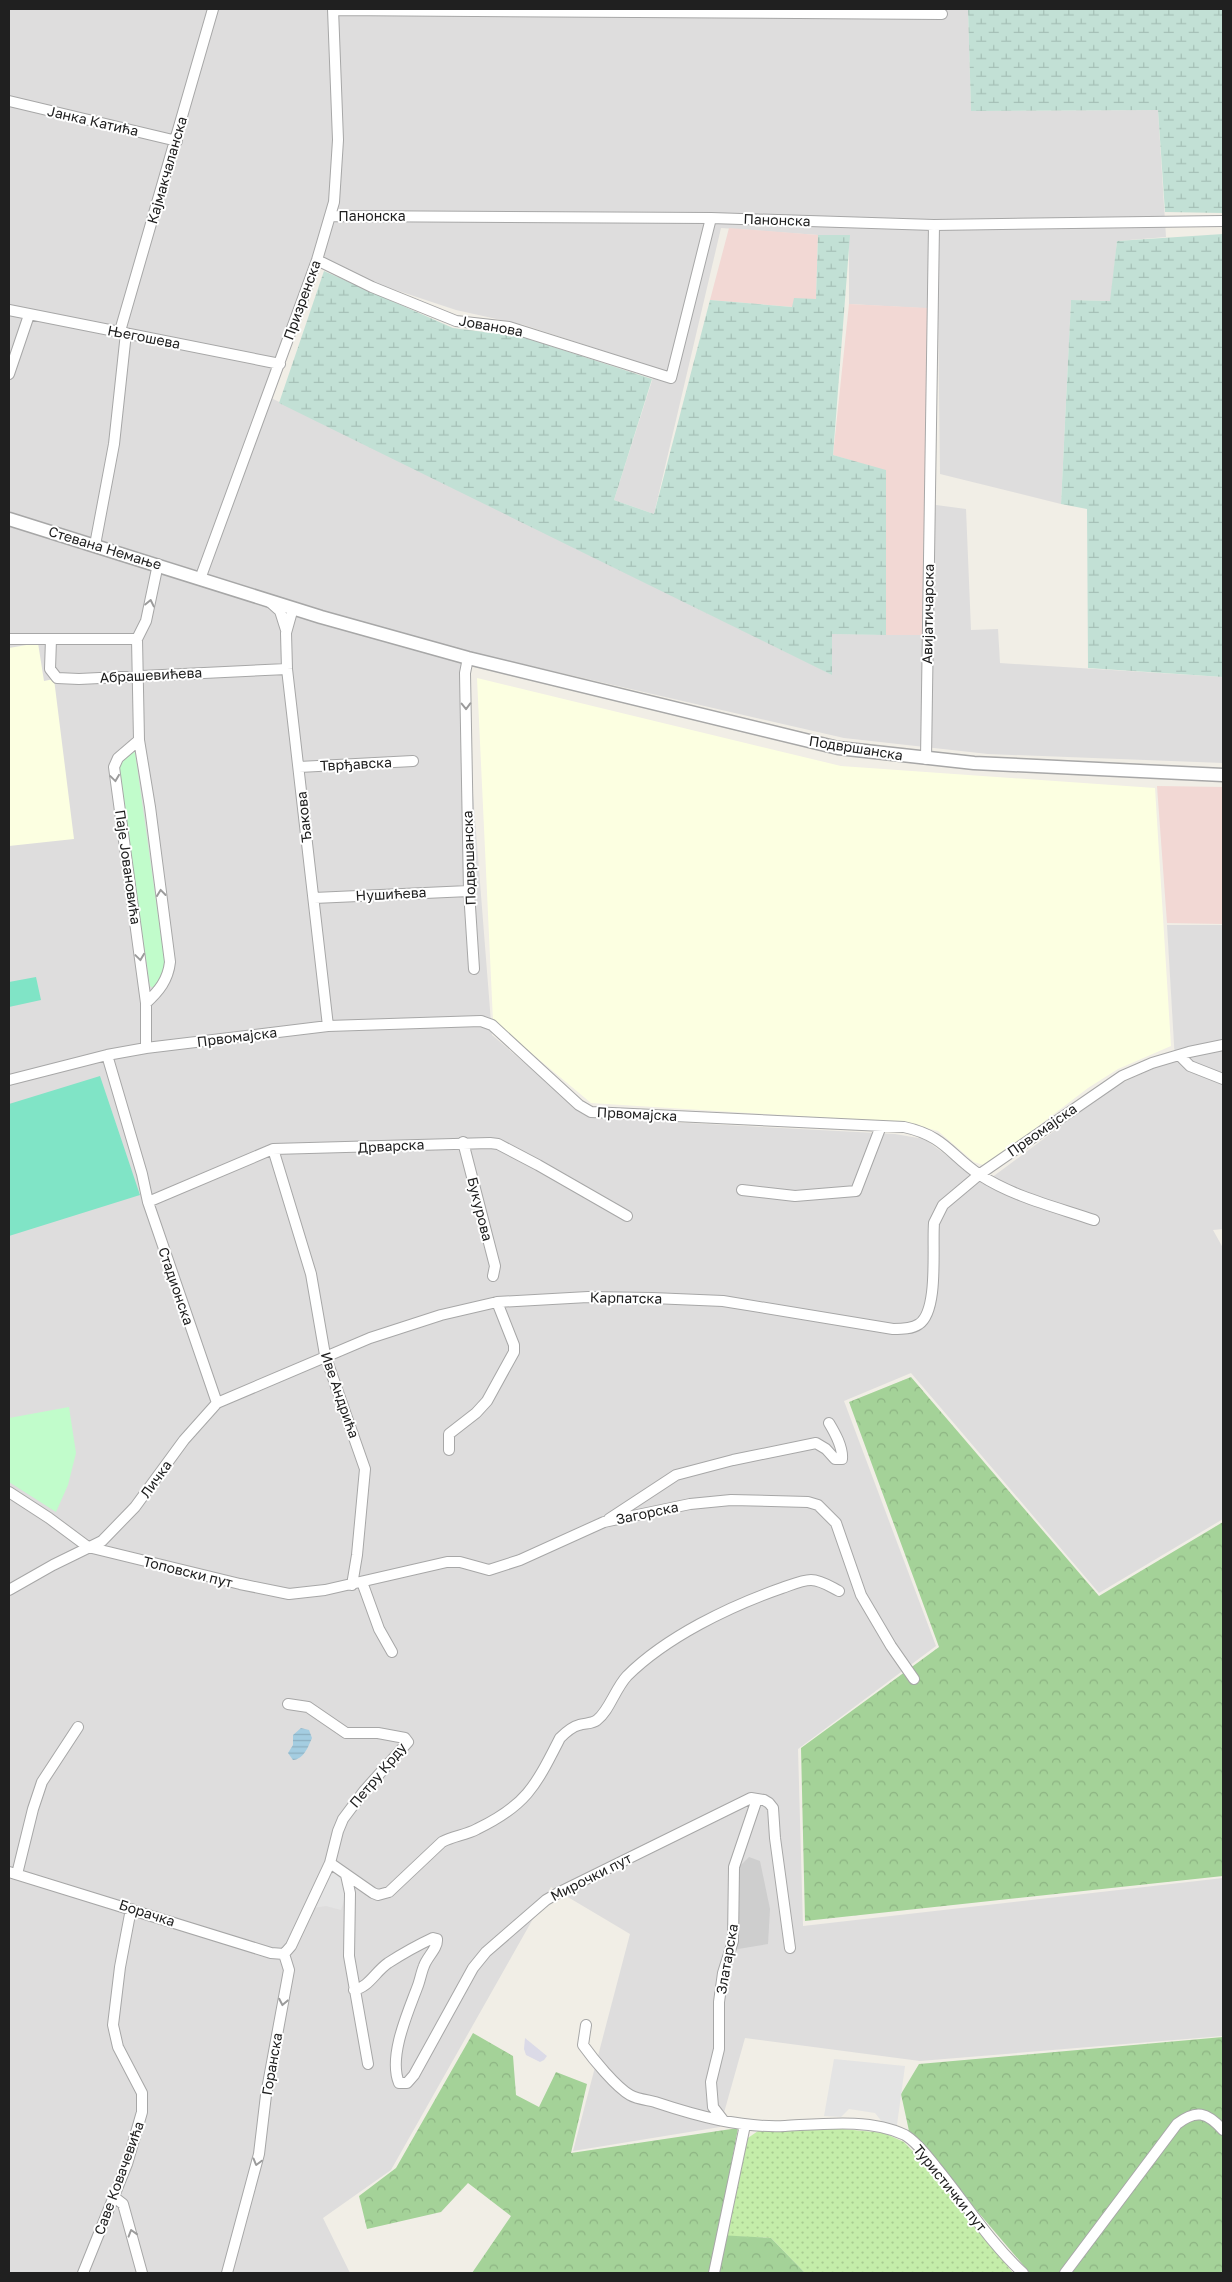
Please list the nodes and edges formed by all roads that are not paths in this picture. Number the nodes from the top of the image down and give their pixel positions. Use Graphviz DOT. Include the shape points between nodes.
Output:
graph roads {
  1 [pos="213,9"];
  2 [pos="334,9"];
  3 [pos="942,14"];
  4 [pos="9,101"];
  5 [pos="176,141"];
  6 [pos="331,216"];
  7 [pos="711,218"];
  8 [pos="1223,221"];
  9 [pos="934,226"];
  10 [pos="317,260"];
  11 [pos="9,310"];
  12 [pos="29,315"];
  13 [pos="123,332"];
  14 [pos="280,364"];
  15 [pos="9,374"];
  16 [pos="9,519"];
  17 [pos="95,545"];
  18 [pos="158,564"];
  19 [pos="200,579"];
  20 [pos="268,600"];
  21 [pos="293,608"];
  22 [pos="286,633"];
  23 [pos="51,638"];
  24 [pos="9,639"];
  25 [pos="137,639"];
  26 [pos="468,658"];
  27 [pos="287,669"];
  28 [pos="137,676"];
  29 [pos="139,740"];
  30 [pos="926,759"];
  31 [pos="413,761"];
  32 [pos="299,767"];
  33 [pos="1223,775"];
  34 [pos="469,891"];
  35 [pos="314,898"];
  36 [pos="474,969"];
  37 [pos="146,1003"];
  38 [pos="328,1026"];
  39 [pos="1223,1045"];
  40 [pos="146,1048"];
  41 [pos="1179,1054"];
  42 [pos="106,1055"];
  43 [pos="1223,1079"];
  44 [pos="9,1080"];
  45 [pos="881,1126"];
  46 [pos="463,1142"];
  47 [pos="272,1149"];
  48 [pos="980,1174"];
  49 [pos="742,1190"];
  50 [pos="148,1202"];
  51 [pos="627,1216"];
  52 [pos="1094,1220"];
  53 [pos="494,1276"];
  54 [pos="497,1302"];
  55 [pos="325,1355"];
  56 [pos="217,1402"];
  57 [pos="829,1423"];
  58 [pos="450,1450"];
  59 [pos="9,1492"];
  60 [pos="604,1522"];
  61 [pos="88,1547"];
  62 [pos="362,1582"];
  63 [pos="352,1585"];
  64 [pos="9,1590"];
  65 [pos="839,1591"];
  66 [pos="289,1594"];
  67 [pos="392,1652"];
  68 [pos="914,1679"];
  69 [pos="288,1704"];
  70 [pos="78,1728"];
  71 [pos="757,1798"];
  72 [pos="330,1862"];
  73 [pos="13,1873"];
  74 [pos="346,1875"];
  75 [pos="131,1908"];
  76 [pos="790,1948"];
  77 [pos="284,1954"];
  78 [pos="354,1990"];
  79 [pos="586,2025"];
  80 [pos="368,2064"];
  81 [pos="723,2120"];
  82 [pos="745,2125"];
  83 [pos="1223,2130"];
  84 [pos="114,2197"];
  85 [pos="83,2273"];
  86 [pos="142,2273"];
  87 [pos="227,2273"];
  88 [pos="714,2273"];
  89 [pos="1022,2273"];
  90 [pos="1065,2273"];
  1 -- 5 [label="street, Кајмакчаланска"];
  2 -- 3 [label="street"];
  2 -- 6 [label="street, Призренска" via="338,164"];
  4 -- 5 [label="street, Јанка Катића"];
  5 -- 13 [label="street, Кајмакчаланска"];
  6 -- 7 [label="street, Панонска"];
  6 -- 10 [label="street, Призренска"];
  7 -- 9 [label="street, Панонска"];
  7 -- 10 [label="street, Јованова" via="671,378 509,327 456,320 372,287"];
  8 -- 9 [label="street, Панонска"];
  9 -- 30 [label="street, Авијатичарска"];
  10 -- 14 [label="street, Призренска"];
  11 -- 12 [label="street, Његошева"];
  12 -- 13 [label="street, Његошева"];
  12 -- 15 [label="street"];
  13 -- 14 [label="street, Његошева"];
  13 -- 17 [label="street, Кајмакчаланска" via="114,444"];
  14 -- 19 [label="street, Призренска"];
  16 -- 17 [label="street, Стевана Немање"];
  17 -- 18 [label="street, Стевана Немање"];
  18 -- 19 [label="street, Стевана Немање"];
  25 -- 18 [label="street, Паје Јовановића, one-way" via="146,621"];
  19 -- 20 [label="street, Подвршанска"];
  20 -- 21 [label="street, Подвршанска"];
  20 -- 22 [label="street" via="280,611"];
  21 -- 22 [label="street, Ђакова"];
  21 -- 26 [label="street, Подвршанска"];
  22 -- 27 [label="street, Ђакова"];
  23 -- 24 [label="street"];
  23 -- 25 [label="street"];
  23 -- 28 [label="street, Абрашевићева" via="50,669 57,678"];
  25 -- 28 [label="street, Паје Јовановића"];
  26 -- 30 [label="street, Подвршанска" via="838,748"];
  26 -- 34 [label="street, Подвршанска, one-way"];
  27 -- 28 [label="street, Абрашевићева"];
  27 -- 32 [label="street, Ђакова"];
  28 -- 29 [label="street, Паје Јовановића"];
  37 -- 29 [label="street, Паје Јовановића, one-way" via="162,986 170,962"];
  29 -- 37 [label="street, Паје Јовановића, one-way" via="118,758 114,767"];
  30 -- 33 [label="street, Подвршанска"];
  31 -- 32 [label="street, Тврђавска"];
  32 -- 35 [label="street, Ђакова"];
  34 -- 35 [label="street, Нушићева"];
  34 -- 36 [label="street, Подвршанска"];
  35 -- 38 [label="street, Ђакова"];
  37 -- 40 [label="street, Паје Јовановића"];
  38 -- 40 [label="street, Првомајска"];
  38 -- 45 [label="street, Првомајска" via="489,1023 579,1105 591,1112"];
  39 -- 41 [label="street, Првомајска"];
  40 -- 42 [label="street, Првомајска"];
  41 -- 43 [label="street" via="1190,1066"];
  41 -- 48 [label="street, Првомајска" via="1122,1076"];
  42 -- 44 [label="street, Првомајска"];
  42 -- 50 [label="street, Стадионска"];
  45 -- 48 [label="street, Првомајска" via="904,1127 928,1134"];
  45 -- 49 [label="street" via="856,1191 795,1196"];
  46 -- 47 [label="street, Дрварска"];
  46 -- 51 [label="street, Дрварска" via="498,1144"];
  46 -- 53 [label="street, Букурова" via="495,1266"];
  47 -- 50 [label="street, Дрварска"];
  47 -- 55 [label="street, Иве Андрића" via="311,1274"];
  48 -- 52 [label="street" via="1016,1193"];
  48 -- 54 [label="street, Карпатска" via="936,1216 932,1296 920,1324 898,1329 723,1302 588,1297"];
  50 -- 56 [label="street, Стадионска"];
  54 -- 55 [label="street, Карпатска" via="399,1328"];
  54 -- 58 [label="street" via="514,1352 487,1400 449,1434"];
  55 -- 56 [label="street"];
  55 -- 63 [label="street, Иве Андрића" via="365,1469"];
  56 -- 61 [label="street, Личка" via="184,1440 135,1508 102,1541"];
  57 -- 60 [label="street" via="843,1454 842,1459 834,1459 816,1443 676,1475"];
  59 -- 61 [label="street"];
  60 -- 62 [label="street, Загорска" via="520,1560 489,1570 447,1562"];
  60 -- 68 [label="street, Загорска" via="712,1501 799,1500 818,1505 836,1523 861,1595"];
  61 -- 64 [label="street, Личка"];
  61 -- 66 [label="street, Топовски пут"];
  62 -- 63 [label="street, Загорска"];
  62 -- 67 [label="street" via="379,1629"];
  63 -- 66 [label="street, Загорска"];
  65 -- 74 [label="street" via="820,1581 806,1580 755,1597 718,1614 629,1674 599,1719 577,1725 565,1733 535,1786 512,1809 467,1834 448,1838 384,1894 373,1894"];
  69 -- 72 [label="street, Петру Крду" via="308,1707 346,1733 391,1735 408,1740 350,1808 338,1831"];
  70 -- 73 [label="street" via="42,1782"];
  71 -- 76 [label="street" via="770,1803 773,1808"];
  71 -- 78 [label="street, Мирочки пут" via="737,1804 546,1900 480,1958 408,2083 399,2083 396,2069 401,2030 424,1965 438,1941 435,1937 415,1947 386,1964 364,1987"];
  71 -- 81 [label="street, Златарска" via="734,1867 733,1941 723,1973 719,2002 719,2049 711,2082 713,2107"];
  72 -- 74 [label="street"];
  72 -- 77 [label="street"];
  73 -- 75 [label="street, Борачка"];
  74 -- 78 [label="street" via="350,1893 348,1956"];
  75 -- 77 [label="street, Борачка" via="271,1953"];
  75 -- 84 [label="street, Саве Ковачевића" via="113,2025 118,2047 142,2092 142,2112"];
  77 -- 87 [label="street, Горанска, one-way" via="289,1970 266,2095 259,2154"];
  78 -- 80 [label="street"];
  79 -- 81 [label="street, Туристички пут" via="583,2045 597,2064 630,2095"];
  81 -- 82 [label="street, Туристички пут"];
  82 -- 88 [label="street"];
  82 -- 89 [label="street, Туристички пут" via="858,2125 890,2129 907,2137 926,2155 994,2243"];
  83 -- 90 [label="street" via="1213,2119 1202,2114 1189,2115 1177,2124"];
  84 -- 85 [label="street, Саве Ковачевића"];
  86 -- 84 [label="street, one-way" via="123,2204"];
}
